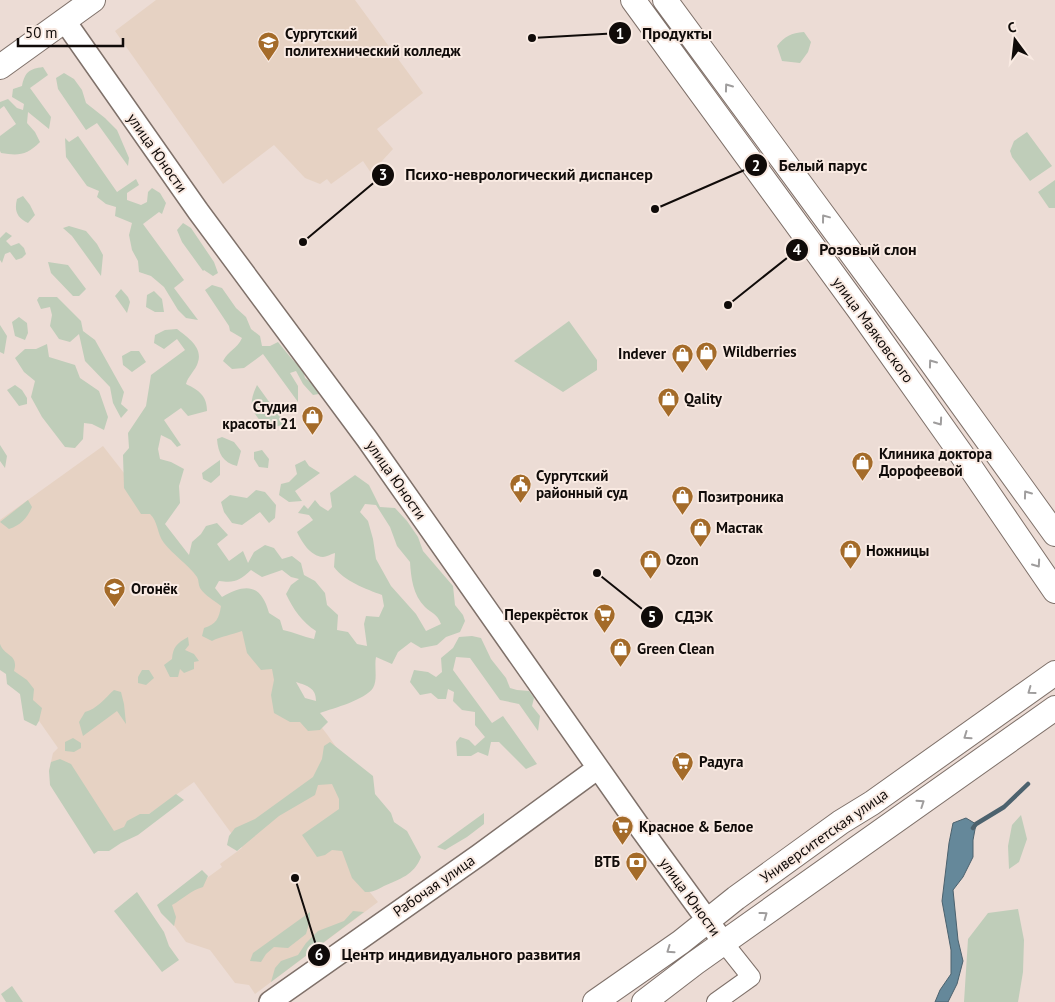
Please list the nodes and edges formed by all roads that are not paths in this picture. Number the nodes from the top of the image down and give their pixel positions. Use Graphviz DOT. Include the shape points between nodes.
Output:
graph roads {
  1 [pos="93,0"];
  2 [pos="633,0"];
  3 [pos="665,0"];
  4 [pos="64,20"];
  5 [pos="0,67"];
  6 [pos="1055,534"];
  7 [pos="1055,591"];
  8 [pos="1055,673"];
  9 [pos="1055,708"];
  10 [pos="598,768"];
  11 [pos="707,919"];
  12 [pos="724,943"];
  13 [pos="270,1002"];
  14 [pos="595,1002"];
  15 [pos="644,1002"];
  16 [pos="716,1002"];
  1 -- 4 [label="main road"];
  2 -- 7 [label="main road, улица Маяковского, one-way" via="860,311"];
  6 -- 3 [label="main road, улица Маяковского, one-way"];
  4 -- 5 [label="main road"];
  4 -- 10 [label="street, улица Юности" via="198,211 367,439"];
  8 -- 11 [label="main road, Университетская улица, one-way"];
  12 -- 9 [label="main road, Университетская улица, one-way"];
  10 -- 11 [label="street, улица Юности"];
  10 -- 13 [label="street, Рабочая улица"];
  11 -- 12 [label="street, улица Юности"];
  11 -- 14 [label="main road, Университетская улица, one-way" via="681,942"];
  12 -- 15 [label="main road, Университетская улица"];
  12 -- 16 [label="street" via="751,977"];
}
